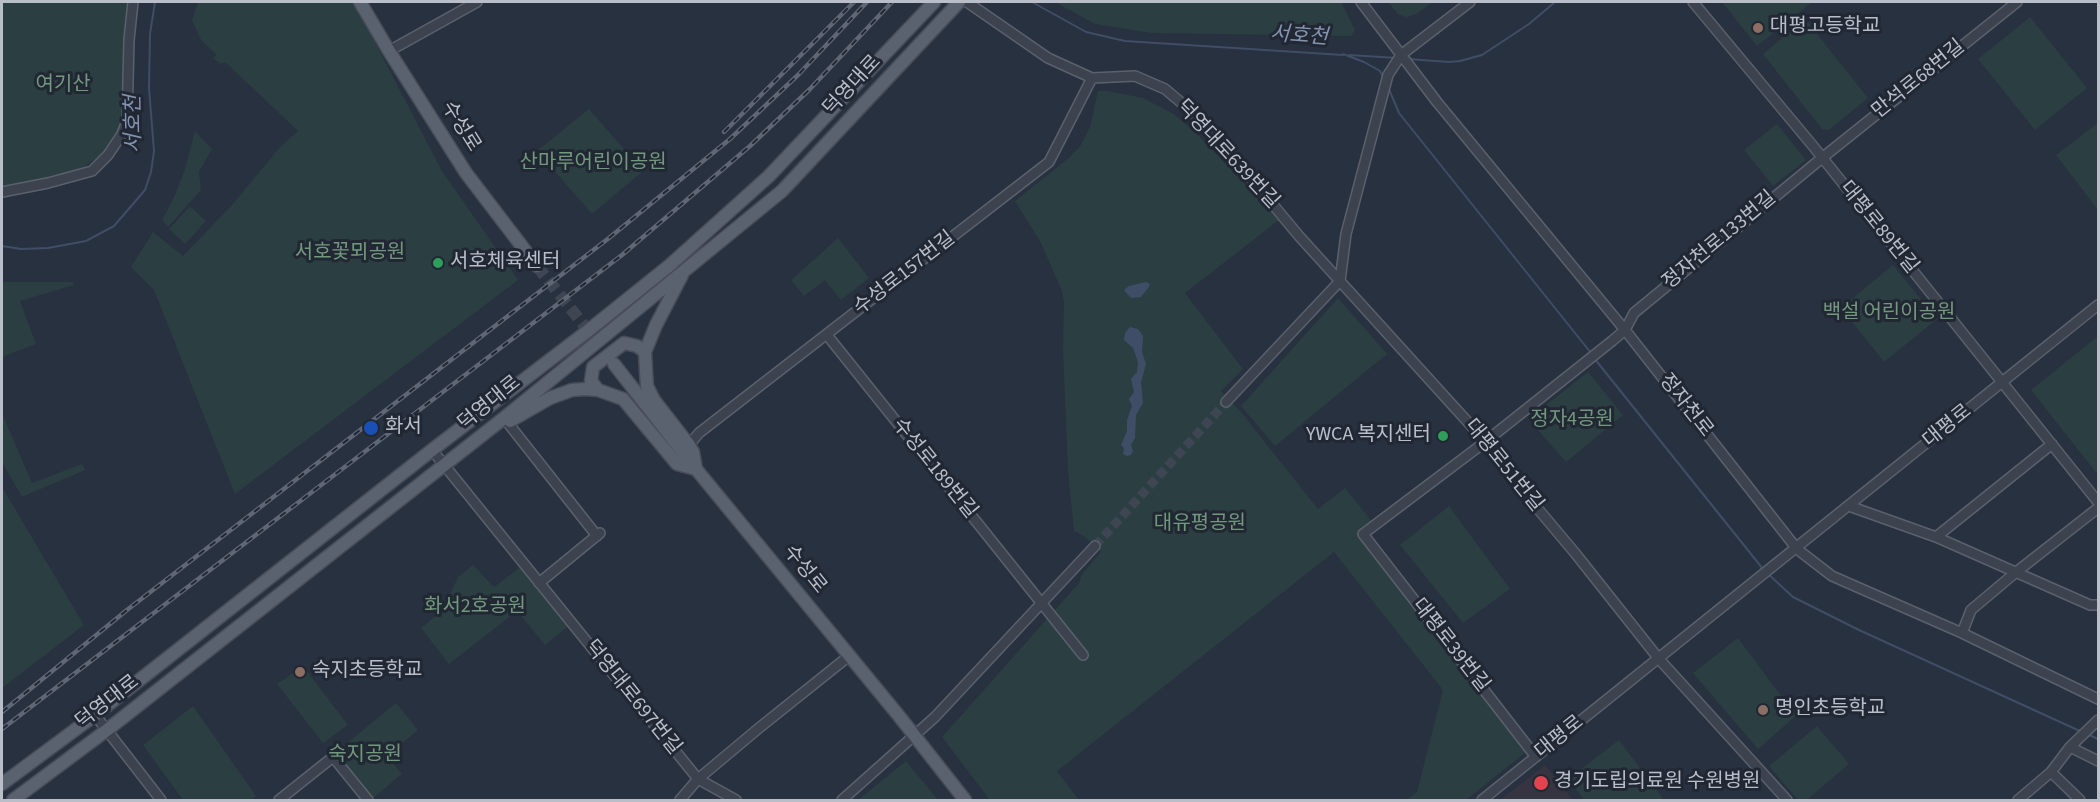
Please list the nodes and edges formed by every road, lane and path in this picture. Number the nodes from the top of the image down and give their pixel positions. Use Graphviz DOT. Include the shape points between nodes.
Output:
graph roads {
  1 [pos="133,2"];
  2 [pos="360,2"];
  3 [pos="477,2"];
  4 [pos="934,2"];
  5 [pos="959,2"];
  6 [pos="967,2"];
  7 [pos="1353,2"];
  8 [pos="1361,2"];
  9 [pos="1368,2"];
  10 [pos="1470,2"];
  11 [pos="1693,2"];
  12 [pos="2017,2"];
  13 [pos="1374,19"];
  14 [pos="389,51"];
  15 [pos="1401,55"];
  16 [pos="1092,78"];
  17 [pos="1822,158"];
  18 [pos="2,192"];
  19 [pos="537,266"];
  20 [pos="684,271"];
  21 [pos="1340,281"];
  22 [pos="2098,305"];
  23 [pos="1625,330"];
  24 [pos="827,335"];
  25 [pos="645,352"];
  26 [pos="614,364"];
  27 [pos="2003,382"];
  28 [pos="598,390"];
  29 [pos="1226,402"];
  30 [pos="506,420"];
  31 [pos="1485,442"];
  32 [pos="2052,444"];
  33 [pos="689,445"];
  34 [pos="432,450"];
  35 [pos="444,465"];
  36 [pos="696,469"];
  37 [pos="2098,502"];
  38 [pos="1850,506"];
  39 [pos="2098,508"];
  40 [pos="1363,534"];
  41 [pos="1936,537"];
  42 [pos="1095,546"];
  43 [pos="1797,549"];
  44 [pos="2015,573"];
  45 [pos="539,583"];
  46 [pos="1041,602"];
  47 [pos="2098,605"];
  48 [pos="1962,633"];
  49 [pos="1083,655"];
  50 [pos="849,656"];
  51 [pos="1659,659"];
  52 [pos="2098,699"];
  53 [pos="95,715"];
  54 [pos="2097,721"];
  55 [pos="107,730"];
  56 [pos="915,736"];
  57 [pos="2070,747"];
  58 [pos="1536,758"];
  59 [pos="2098,761"];
  60 [pos="2051,772"];
  61 [pos="698,779"];
  62 [pos="2,784"];
  63 [pos="13,801"];
  64 [pos="161,801"];
  65 [pos="279,801"];
  66 [pos="368,801"];
  67 [pos="680,801"];
  68 [pos="736,801"];
  69 [pos="842,801"];
  70 [pos="965,801"];
  71 [pos="1482,801"];
  72 [pos="1787,801"];
  73 [pos="2018,801"];
  74 [pos="2080,801"];
  1 -- 18 [label="street" via="127,121 108,155 92,171"];
  2 -- 14 [label="main road, 수성로"];
  3 -- 14 [label="street"];
  4 -- 34 [label="main road, 덕영대로" via="769,176 652,279"];
  5 -- 20 [label="main road, 덕영대로" via="782,191"];
  6 -- 16 [label="street, 덕영대로639번길" via="1048,58"];
  7 -- 13 [label="street"];
  8 -- 13 [label="street, 정자천로"];
  9 -- 13 [label="street"];
  10 -- 15 [label="street"];
  11 -- 17 [label="street, 대평로89번길"];
  12 -- 17 [label="street, 만석로68번길"];
  13 -- 15 [label="street, 정자천로"];
  14 -- 19 [label="main road, 수성로" via="466,173"];
  15 -- 21 [label="street" via="1388,75 1381,97 1346,234"];
  15 -- 23 [label="street, 정자천로"];
  16 -- 21 [label="street, 덕영대로639번길" via="1135,76 1165,89 1230,153"];
  16 -- 24 [label="street, 수성로157번길" via="1050,162"];
  17 -- 23 [label="street, 정자천로133번길" via="1634,313"];
  17 -- 27 [label="street, 대평로89번길"];
  20 -- 25 [label="main road"];
  20 -- 30 [label="main road, 덕영대로"];
  21 -- 29 [label="street"];
  21 -- 31 [label="street, 대평로51번길"];
  22 -- 27 [label="street, 대평로"];
  23 -- 31 [label="street, 정자천로133번길"];
  23 -- 43 [label="street, 정자천로"];
  24 -- 33 [label="street, 수성로157번길" via="699,433"];
  24 -- 46 [label="street, 수성로189번길"];
  25 -- 28 [label="main road" via="624,343 593,367 591,381"];
  25 -- 33 [label="main road" via="647,386"];
  26 -- 36 [label="main road, 수성로"];
  27 -- 32 [label="street, 대평로89번길"];
  27 -- 38 [label="street, 대평로"];
  28 -- 30 [label="main road" via="572,390"];
  28 -- 36 [label="main road" via="623,399 678,464"];
  30 -- 35 [label="main road, 덕영대로"];
  30 -- 45 [label="street" via="599,534"];
  31 -- 40 [label="street, 정자천로133번길"];
  31 -- 51 [label="street, 대평로51번길"];
  32 -- 37 [label="street, 대평로89번길"];
  32 -- 41 [label="street"];
  33 -- 36 [label="main road"];
  34 -- 35 [label="street, 덕영대로697번길"];
  34 -- 53 [label="main road, 덕영대로"];
  35 -- 45 [label="street, 덕영대로697번길"];
  35 -- 55 [label="main road, 덕영대로"];
  36 -- 50 [label="main road, 수성로"];
  38 -- 41 [label="street"];
  38 -- 43 [label="street, 대평로"];
  39 -- 44 [label="street"];
  40 -- 58 [label="street, 대평로39번길"];
  41 -- 44 [label="street"];
  42 -- 46 [label="street"];
  43 -- 48 [label="street, 정자천로" via="1832,576"];
  43 -- 51 [label="street, 대평로"];
  44 -- 47 [label="street"];
  44 -- 48 [label="street" via="1971,610"];
  45 -- 61 [label="street, 덕영대로697번길"];
  46 -- 49 [label="street, 수성로189번길"];
  46 -- 56 [label="street"];
  48 -- 52 [label="street, 정자천로"];
  50 -- 56 [label="main road, 수성로"];
  50 -- 61 [label="street"];
  51 -- 58 [label="street, 대평로"];
  51 -- 72 [label="street, 대평로51번길"];
  53 -- 55 [label="street"];
  53 -- 62 [label="main road, 덕영대로"];
  54 -- 57 [label="street"];
  55 -- 63 [label="main road, 덕영대로"];
  55 -- 64 [label="street"];
  56 -- 69 [label="street"];
  56 -- 70 [label="main road, 수성로"];
  57 -- 59 [label="street"];
  57 -- 60 [label="street"];
  58 -- 71 [label="street, 대평로"];
  60 -- 73 [label="street"];
  60 -- 74 [label="street"];
  61 -- 67 [label="street"];
  61 -- 68 [label="street, 덕영대로697번길"];
  65 -- 66 [label="street" via="333,757"];
}
